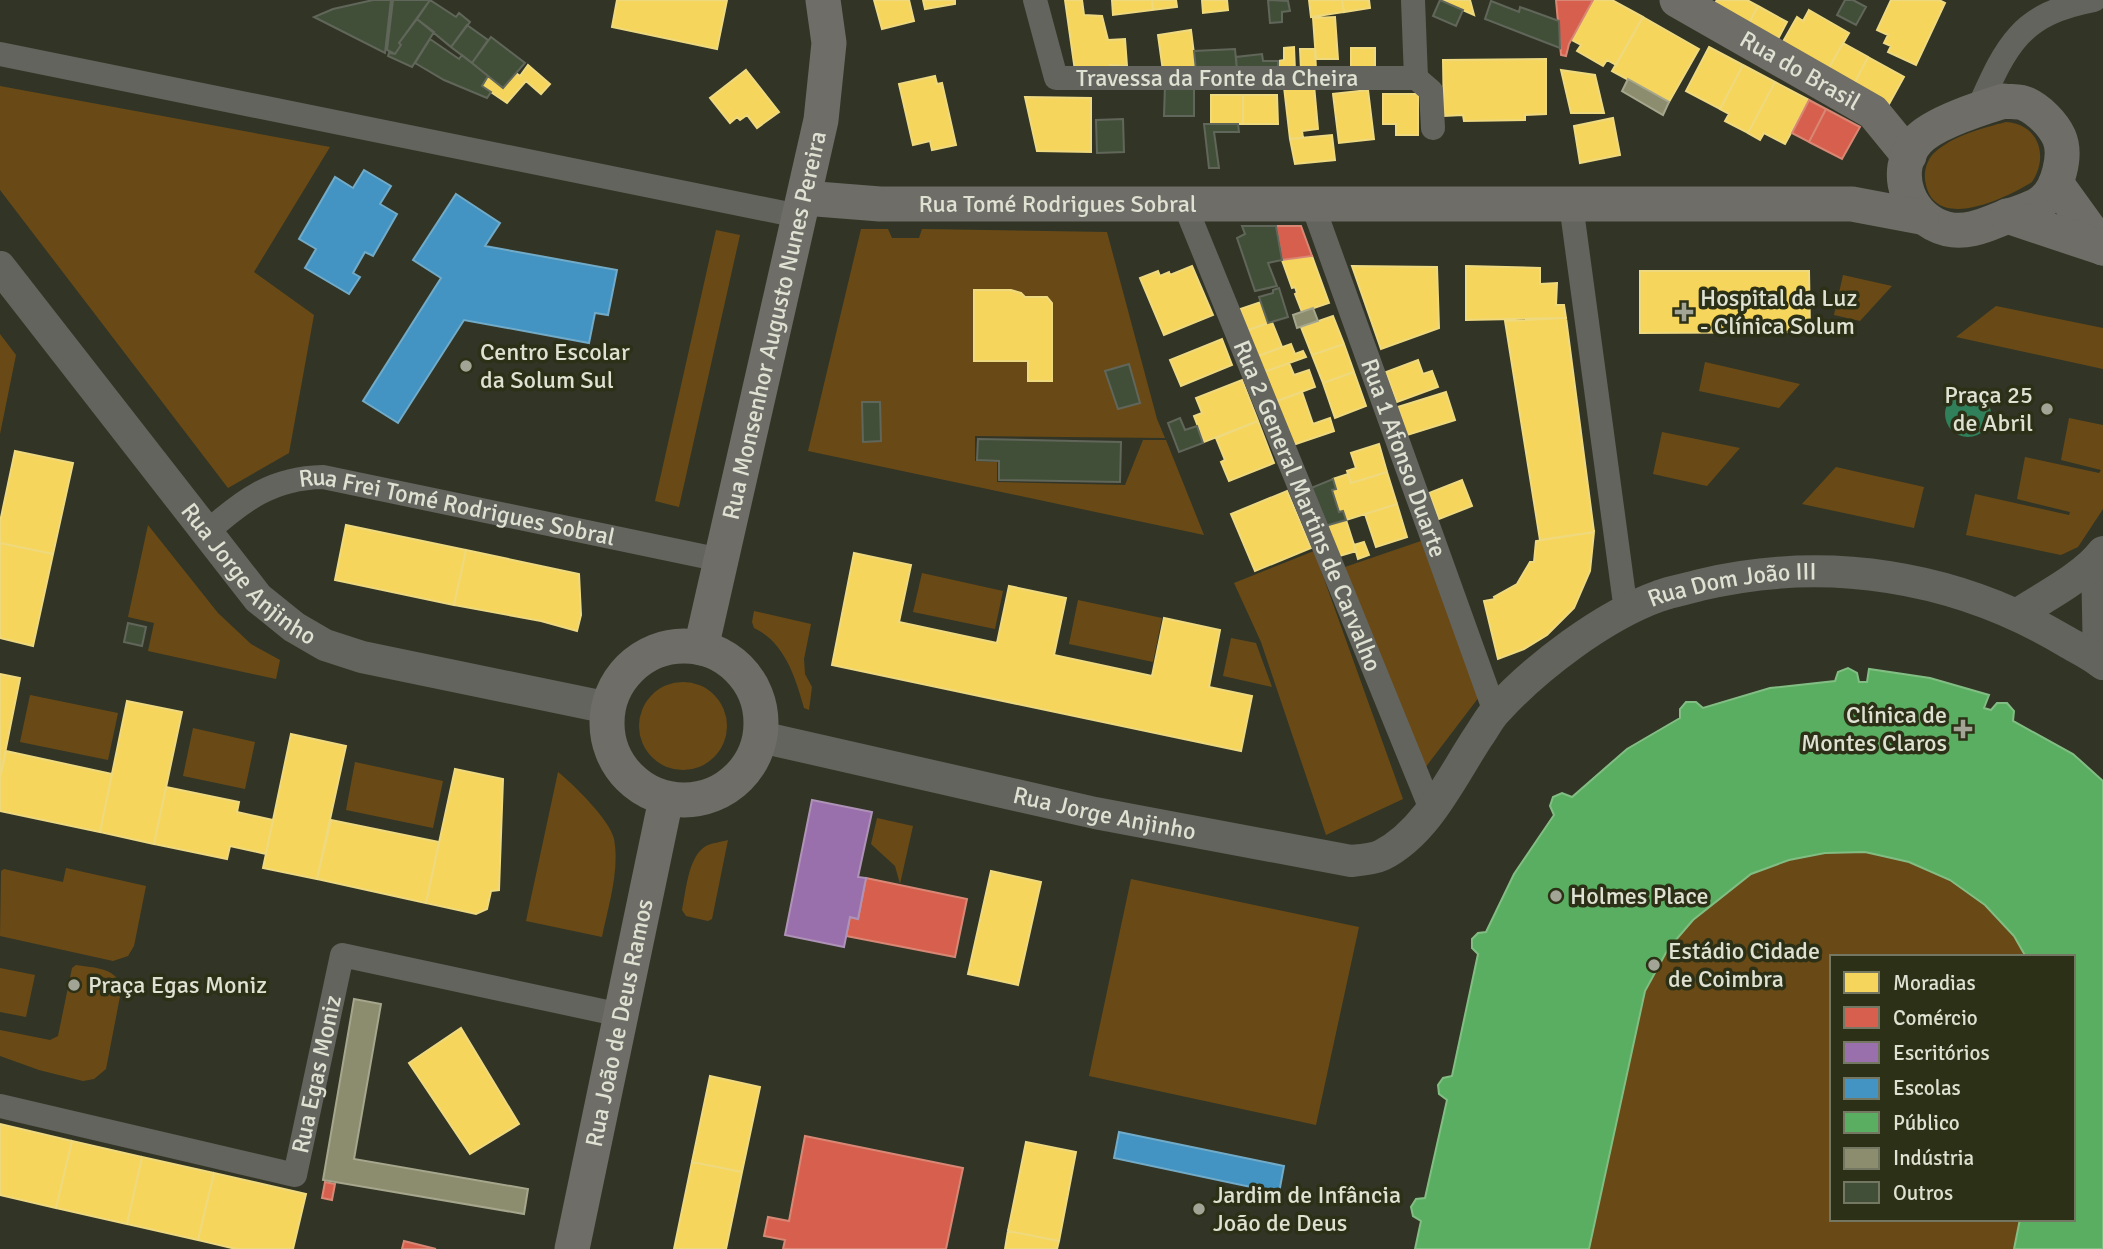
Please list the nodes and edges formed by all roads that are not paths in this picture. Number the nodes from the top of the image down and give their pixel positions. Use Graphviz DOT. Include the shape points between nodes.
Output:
graph roads {
  1 [pos="823,0"];
  2 [pos="1035,0"];
  3 [pos="1413,0"];
  4 [pos="1677,0"];
  5 [pos="2094,0"];
  6 [pos="0,54"];
  7 [pos="1416,78"];
  8 [pos="1979,109"];
  9 [pos="1433,128"];
  10 [pos="1906,164"];
  11 [pos="2056,183"];
  12 [pos="1184,203"];
  13 [pos="1312,204"];
  14 [pos="1571,204"];
  15 [pos="1852,204"];
  16 [pos="802,207"];
  17 [pos="2007,216"];
  18 [pos="1921,217"];
  19 [pos="2103,248"];
  20 [pos="0,267"];
  21 [pos="206,533"];
  22 [pos="2100,556"];
  23 [pos="721,560"];
  24 [pos="1626,611"];
  25 [pos="2018,614"];
  26 [pos="701,648"];
  27 [pos="2101,662"];
  28 [pos="608,708"];
  29 [pos="1494,712"];
  30 [pos="761,737"];
  31 [pos="666,799"];
  32 [pos="1431,809"];
  33 [pos="621,1015"];
  34 [pos="0,1105"];
  35 [pos="572,1249"];
  1 -- 16 [label="main road, Rua Monsenhor Augusto Nunes Pereira" via="829,43 821,120"];
  2 -- 7 [label="street, Travessa da Fonte da Cheira" via="1056,78"];
  3 -- 7 [label="street"];
  4 -- 10 [label="main road, Rua do Brasil" via="1873,112"];
  5 -- 8 [label="street" via="2068,5 2029,23 2003,58"];
  6 -- 16 [label="street"];
  7 -- 9 [label="street" via="1430,91"];
  8 -- 10 [label="main road" via="1918,140"];
  8 -- 11 [label="main road" via="2004,102 2025,103 2049,120 2060,139"];
  10 -- 15 [label="main road"];
  10 -- 18 [label="main road, Rua do Brasil" via="1909,200"];
  11 -- 17 [label="main road" via="2043,202"];
  11 -- 19 [label="main road"];
  12 -- 13 [label="main road, Rua Tomé Rodrigues Sobral"];
  12 -- 16 [label="main road, Rua Tomé Rodrigues Sobral"];
  12 -- 32 [label="street, Rua 2 General Martins de Carvalho"];
  13 -- 14 [label="main road, Rua Tomé Rodrigues Sobral"];
  13 -- 29 [label="street, Rua 1 Afonso Duarte"];
  14 -- 15 [label="main road, Rua Tomé Rodrigues Sobral"];
  14 -- 24 [label="street"];
  15 -- 18 [label="main road, Rua Tomé Rodrigues Sobral"];
  16 -- 23 [label="main road, Rua Monsenhor Augusto Nunes Pereira"];
  17 -- 18 [label="main road" via="1960,232"];
  17 -- 19 [label="main road"];
  20 -- 21 [label="street, Rua Jorge Anjinho"];
  21 -- 23 [label="street, Rua Frei Tomé Rodrigues Sobral" via="255,495 289,480 323,477"];
  21 -- 28 [label="street, Rua Jorge Anjinho" via="258,598 294,628 326,645 362,657"];
  22 -- 25 [label="street"];
  22 -- 27 [label="street"];
  23 -- 26 [label="main road, Rua Monsenhor Augusto Nunes Pereira"];
  24 -- 25 [label="street, Rua Dom João III" via="1660,595 1712,583 1806,570 1859,573 1949,589"];
  24 -- 29 [label="street, Rua Dom João III" via="1555,657"];
  25 -- 27 [label="street, Rua Dom João III"];
  26 -- 28 [label="main road" via="653,653 633,666 617,685"];
  26 -- 30 [label="main road" via="742,672 761,714"];
  28 -- 31 [label="main road" via="607,729 625,772 643,789"];
  29 -- 32 [label="street, Rua Dom João III"];
  30 -- 31 [label="main road" via="752,761 737,780 716,794"];
  30 -- 32 [label="street, Rua Jorge Anjinho" via="1095,813 1351,862 1380,856 1410,836"];
  31 -- 33 [label="main road, Rua João de Deus Ramos"];
  33 -- 34 [label="street, Rua Egas Moniz" via="342,955 295,1175"];
  33 -- 35 [label="main road, Rua João de Deus Ramos"];
}
